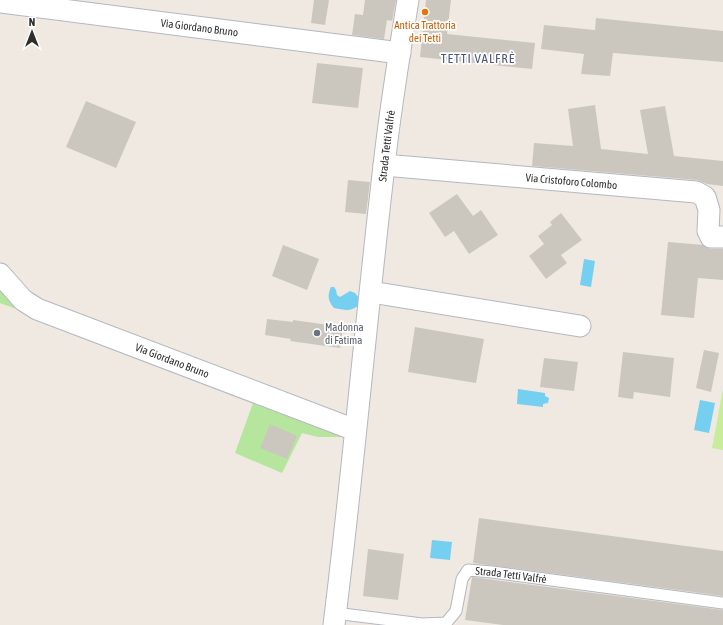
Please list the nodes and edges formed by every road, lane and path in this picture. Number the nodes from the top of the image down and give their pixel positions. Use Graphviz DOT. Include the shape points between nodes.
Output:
graph roads {
  1 [pos="408,0"];
  2 [pos="0,2"];
  3 [pos="400,53"];
  4 [pos="384,165"];
  5 [pos="723,237"];
  6 [pos="0,274"];
  7 [pos="370,292"];
  8 [pos="580,326"];
  9 [pos="355,430"];
  10 [pos="723,603"];
  11 [pos="334,619"];
  1 -- 3 [label="street, Strada Tetti Valfrè"];
  2 -- 3 [label="street, Via Giordano Bruno"];
  3 -- 4 [label="street, Strada Tetti Valfrè"];
  4 -- 5 [label="street, Via Cristoforo Colombo" via="696,192 705,197 709,210 708,231 711,237"];
  4 -- 7 [label="street, Strada Tetti Valfrè"];
  6 -- 9 [label="street, Via Giordano Bruno" via="23,300 37,309"];
  7 -- 8 [label="street"];
  7 -- 9 [label="street, Strada Tetti Valfrè"];
  9 -- 11 [label="street, Strada Tetti Valfrè"];
  10 -- 11 [label="lane, Strada Tetti Valfrè" via="468,570 462,579 456,612 446,623"];
}
